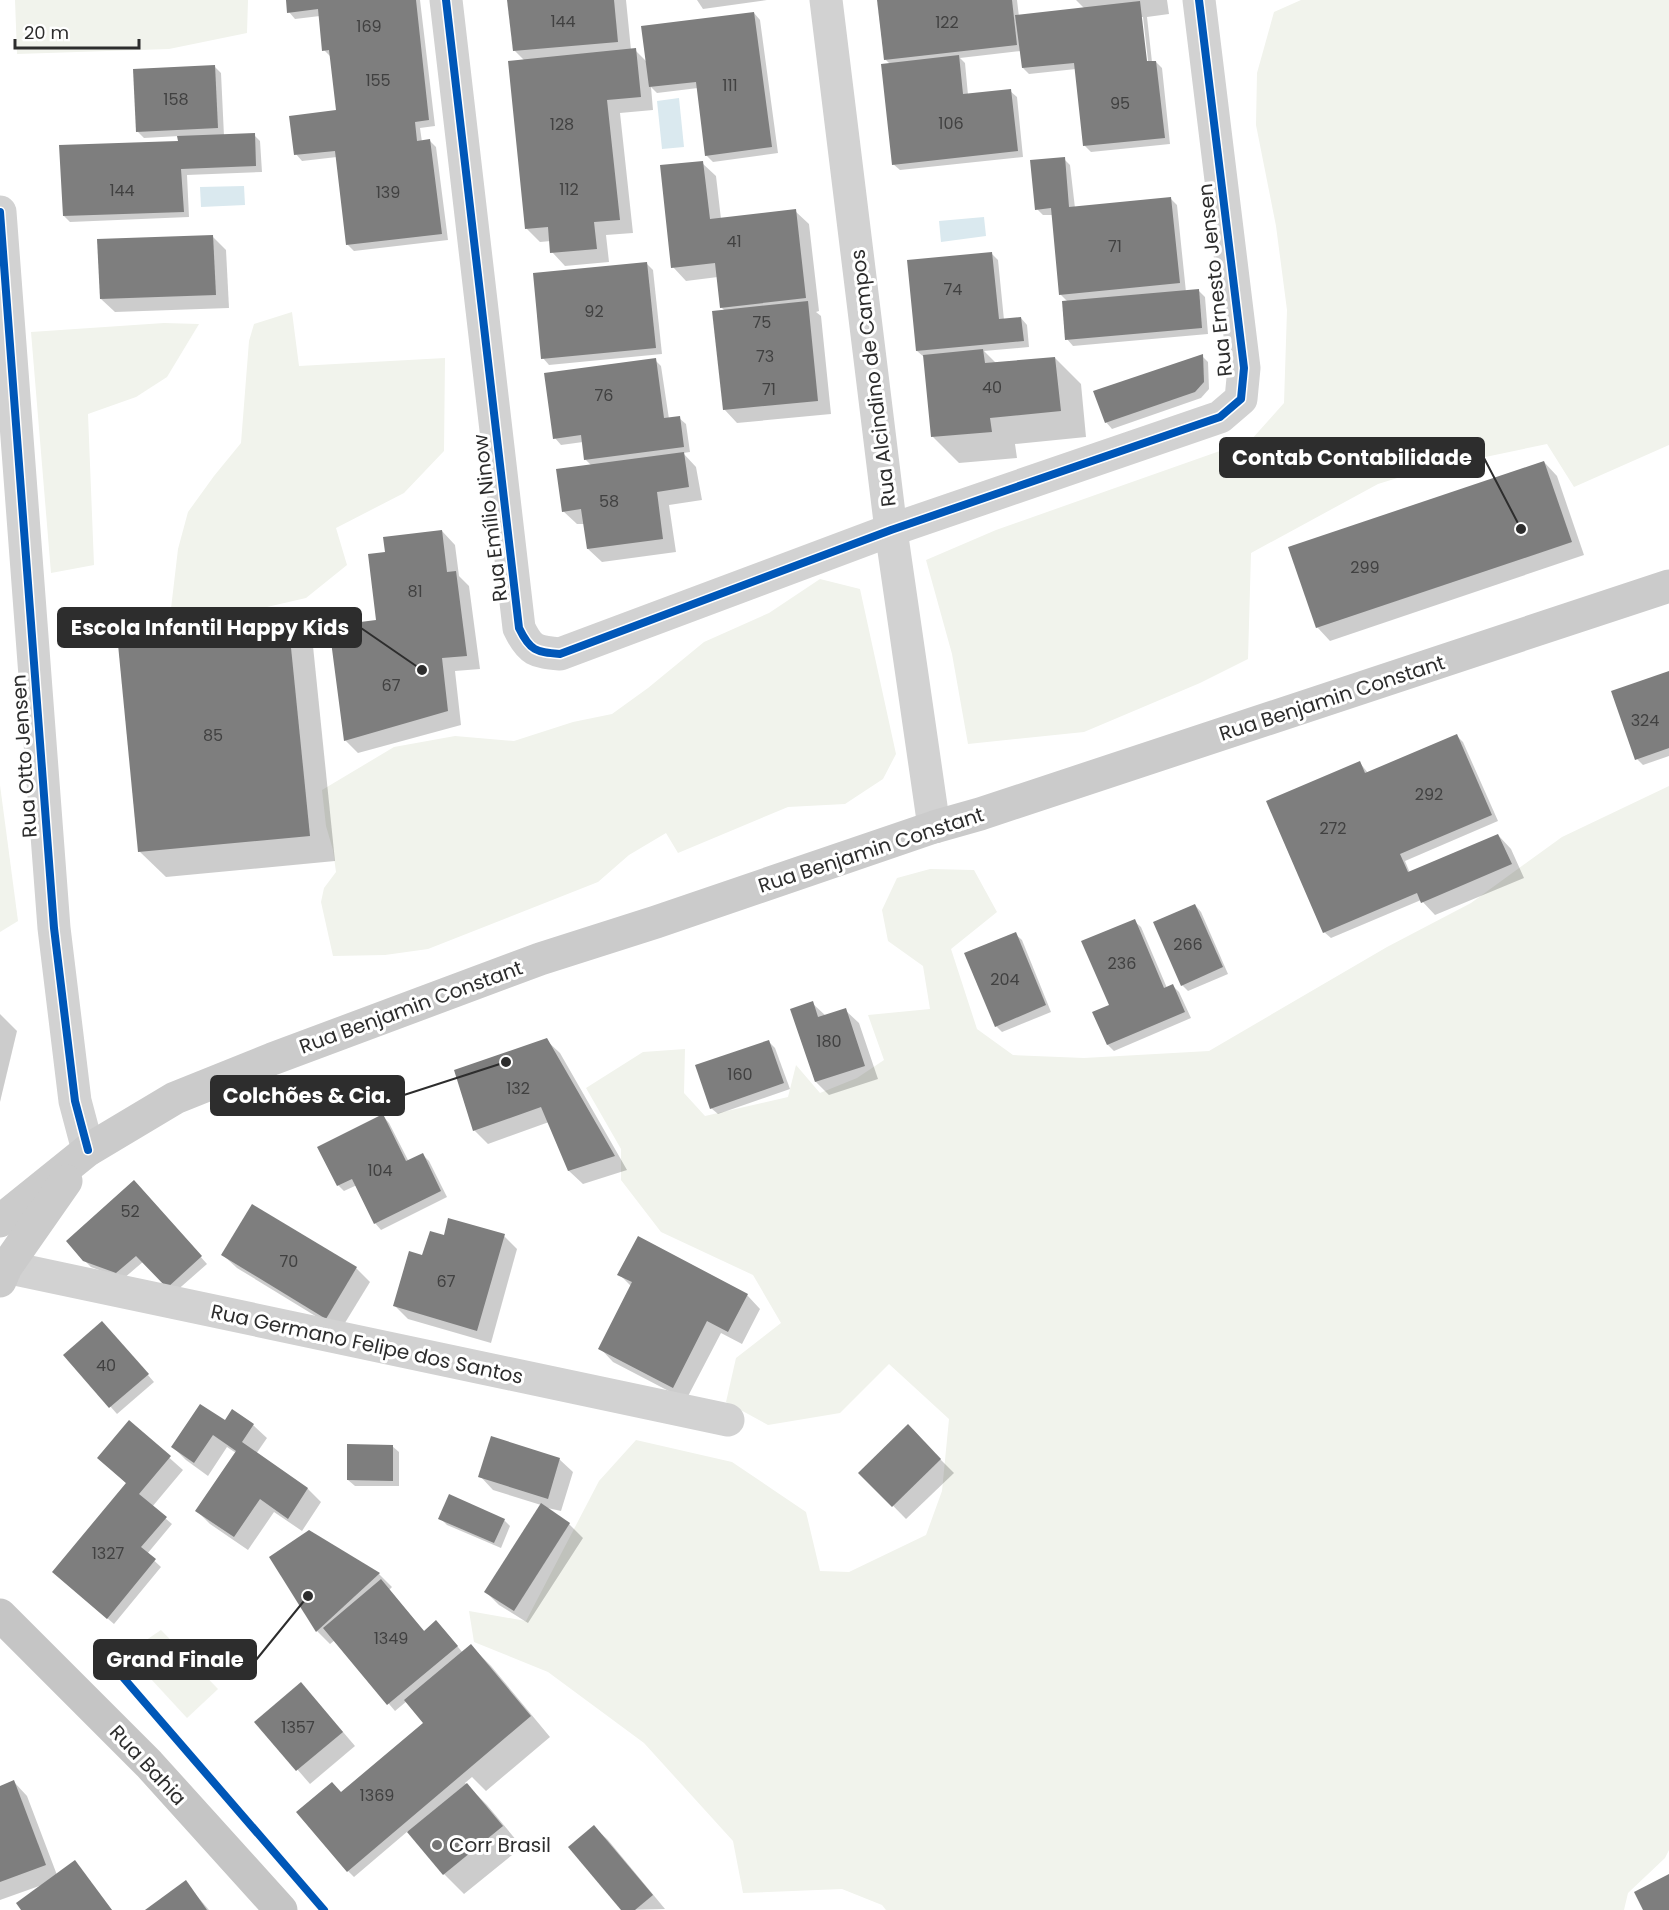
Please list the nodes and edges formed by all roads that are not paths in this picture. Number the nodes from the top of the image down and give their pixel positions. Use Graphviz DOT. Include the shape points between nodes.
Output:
graph roads {
  1 [pos="446,0"];
  2 [pos="826,0"];
  3 [pos="1199,0"];
  4 [pos="0,212"];
  5 [pos="891,530"];
  6 [pos="1669,586"];
  7 [pos="934,827"];
  8 [pos="88,1150"];
  9 [pos="0,1221"];
  10 [pos="3,1274"];
  11 [pos="728,1420"];
  12 [pos="0,1590"];
  13 [pos="5,1619"];
  14 [pos="281,1910"];
  1 -- 5 [label="street, Rua Emílio Ninow" via="519,628 527,645 541,652 560,654"];
  2 -- 5 [label="street, Rua Alcindino de Campos"];
  3 -- 5 [label="street, Rua Ernesto Jensen" via="1244,368 1240,399 1220,417"];
  4 -- 8 [label="street, Rua Otto Jensen" via="54,928 75,1101"];
  5 -- 7 [label="street, Rua Alcindino de Campos"];
  6 -- 7 [label="main road, Rua Benjamin Constant"];
  7 -- 8 [label="main road, Rua Benjamin Constant" via="540,959 272,1059 175,1098"];
  8 -- 9 [label="main road, Rua Benjamin Constant"];
  8 -- 10 [label="main road, Rua Benjamin Constant"];
  10 -- 11 [label="street, Rua Germano Felipe dos Santos"];
  12 -- 13 [label="main road, Rua Bahia"];
  13 -- 14 [label="main road, Rua Bahia" via="149,1764"];
}
